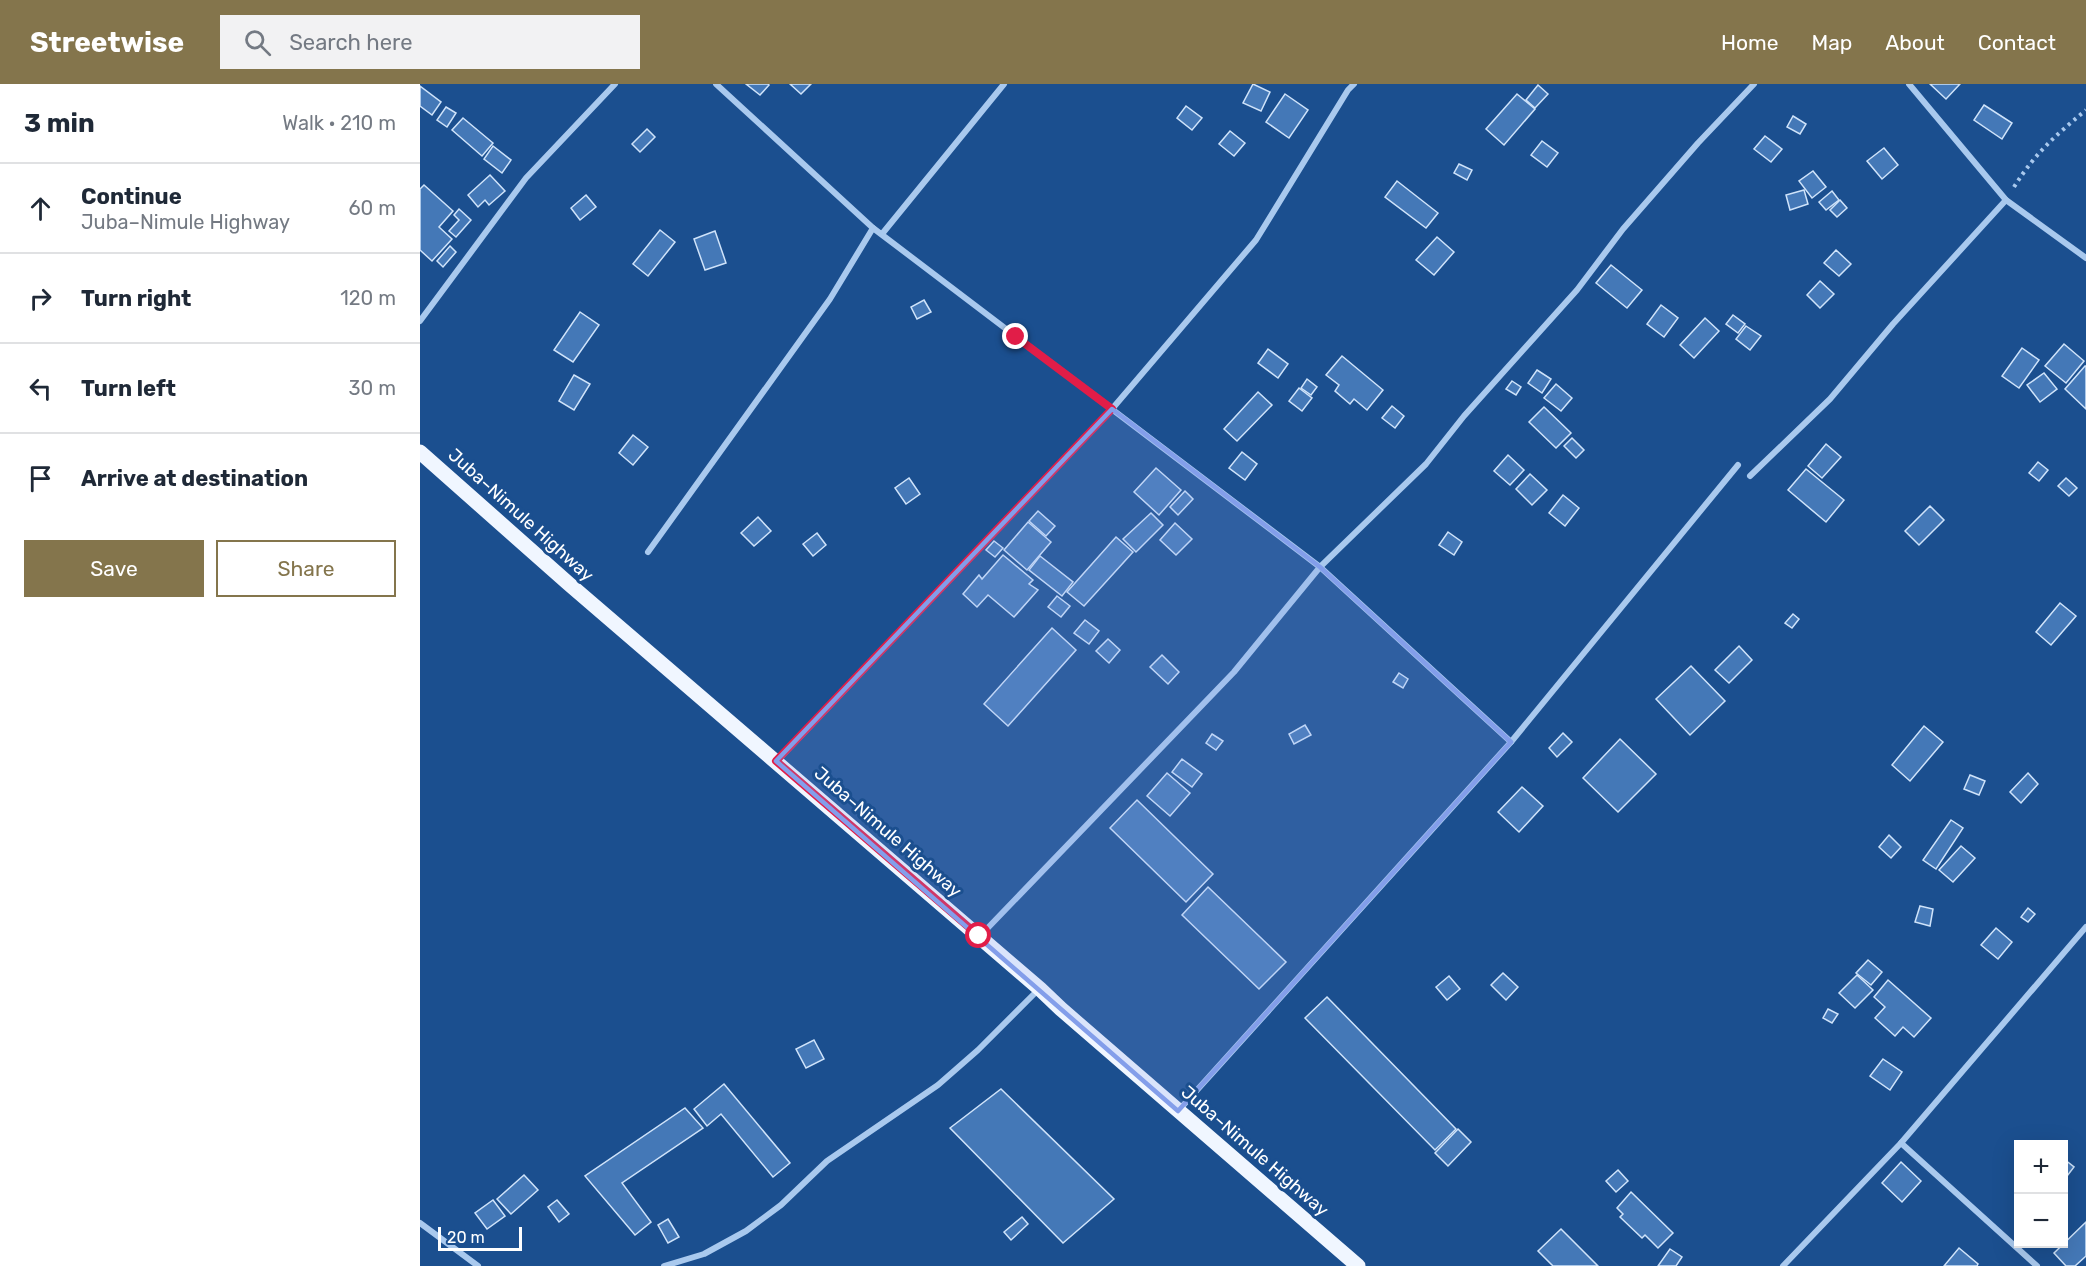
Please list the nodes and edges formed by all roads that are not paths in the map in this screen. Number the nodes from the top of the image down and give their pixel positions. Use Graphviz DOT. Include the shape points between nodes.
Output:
graph roads {
  1 [pos="615,84"];
  2 [pos="716,84"];
  3 [pos="1005,84"];
  4 [pos="1354,84"];
  5 [pos="1754,84"];
  6 [pos="1909,84"];
  7 [pos="2006,200"];
  8 [pos="873,228"];
  9 [pos="882,234"];
  10 [pos="2086,258"];
  11 [pos="420,321"];
  12 [pos="1112,409"];
  13 [pos="420,452"];
  14 [pos="1738,465"];
  15 [pos="1750,477"];
  16 [pos="648,552"];
  17 [pos="1320,567"];
  18 [pos="1511,742"];
  19 [pos="776,761"];
  20 [pos="2086,927"];
  21 [pos="979,936"];
  22 [pos="1040,989"];
  23 [pos="1178,1111"];
  24 [pos="1901,1143"];
  25 [pos="420,1223"];
  26 [pos="478,1266"];
  27 [pos="664,1266"];
  28 [pos="1358,1266"];
  29 [pos="1783,1266"];
  30 [pos="2037,1266"];
  1 -- 11 [label="street" via="526,178"];
  2 -- 8 [label="street"];
  3 -- 9 [label="street"];
  4 -- 12 [label="street" via="1256,240"];
  5 -- 17 [label="street" via="1638,212 1577,290 1426,464"];
  6 -- 7 [label="street"];
  7 -- 10 [label="street"];
  7 -- 15 [label="street" via="1830,399"];
  8 -- 9 [label="street"];
  8 -- 16 [label="street" via="830,299"];
  9 -- 12 [label="street"];
  12 -- 17 [label="street"];
  12 -- 19 [label="street"];
  13 -- 19 [label="main road, Juba–Nimule Highway"];
  14 -- 18 [label="street"];
  17 -- 18 [label="street"];
  17 -- 21 [label="street" via="1234,672"];
  18 -- 23 [label="street"];
  19 -- 21 [label="main road, Juba–Nimule Highway"];
  20 -- 24 [label="street"];
  21 -- 22 [label="main road, Juba–Nimule Highway"];
  22 -- 23 [label="main road, Juba–Nimule Highway"];
  22 -- 27 [label="street" via="938,1085 827,1161 781,1205 746,1231 704,1254"];
  23 -- 28 [label="main road, Juba–Nimule Highway"];
  24 -- 29 [label="street"];
  24 -- 30 [label="street"];
  25 -- 26 [label="street"];
}
